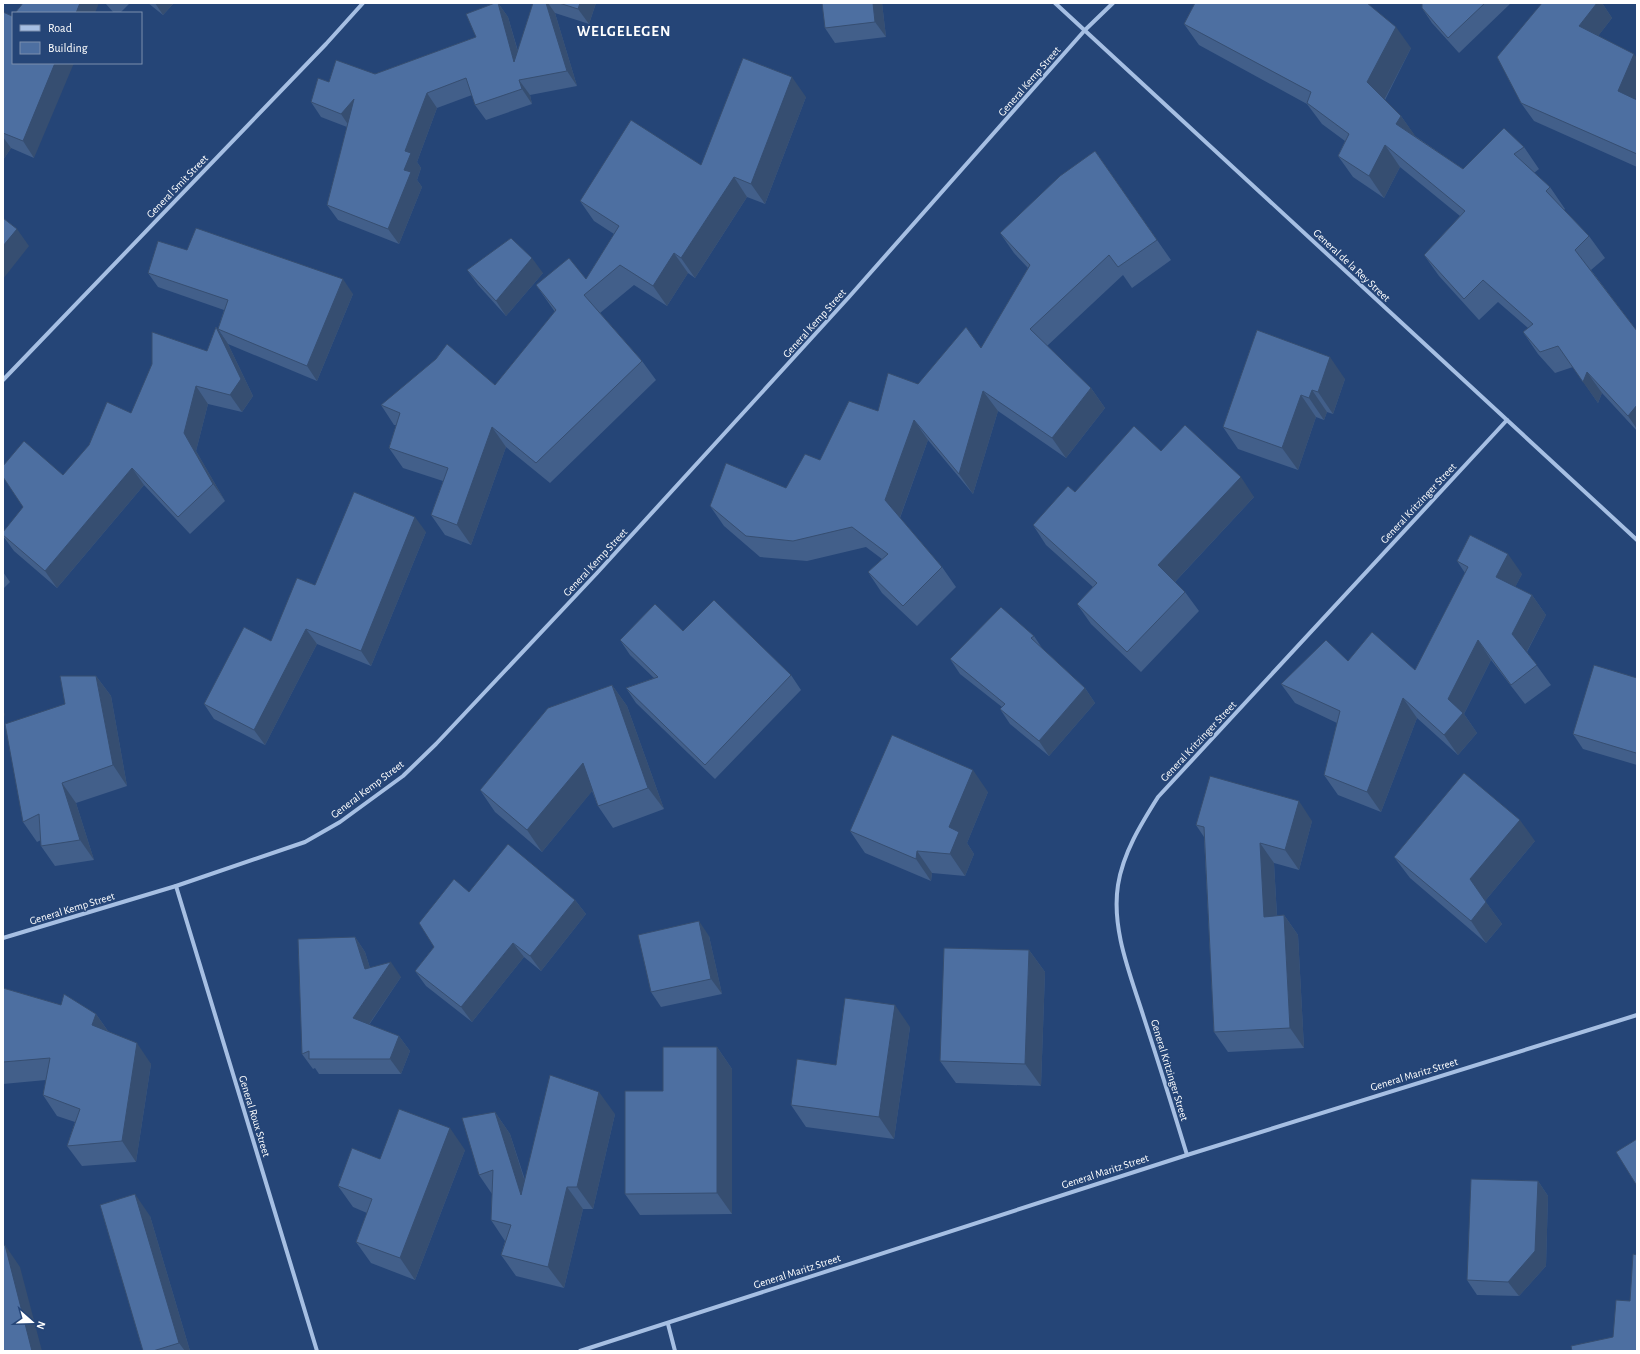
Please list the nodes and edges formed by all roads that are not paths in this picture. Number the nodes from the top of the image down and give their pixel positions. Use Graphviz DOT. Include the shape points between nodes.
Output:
graph roads {
  1 [pos="363,3"];
  2 [pos="1055,3"];
  3 [pos="1113,3"];
  4 [pos="1085,30"];
  5 [pos="3,380"];
  6 [pos="1507,420"];
  7 [pos="1637,540"];
  8 [pos="176,886"];
  9 [pos="3,938"];
  10 [pos="1637,1015"];
  11 [pos="1187,1155"];
  12 [pos="668,1324"];
  13 [pos="317,1351"];
  14 [pos="580,1351"];
  15 [pos="675,1351"];
  1 -- 5 [label="street, General Smit Street"];
  2 -- 4 [label="street, General de la Rey Street"];
  3 -- 4 [label="street, General Kemp Street"];
  4 -- 6 [label="street, General de la Rey Street"];
  4 -- 8 [label="street, General Kemp Street" via="921,217 683,479 436,744 403,776 340,822 305,842"];
  6 -- 7 [label="street, General de la Rey Street"];
  6 -- 11 [label="street, General Kritzinger Street" via="1158,797 1139,827 1125,858 1118,884 1117,920 1123,948"];
  8 -- 9 [label="street, General Kemp Street"];
  8 -- 13 [label="street, General Roux Street"];
  10 -- 11 [label="street, General Maritz Street"];
  11 -- 12 [label="street, General Maritz Street"];
  12 -- 14 [label="street, General Maritz Street"];
  12 -- 15 [label="street"];
}
